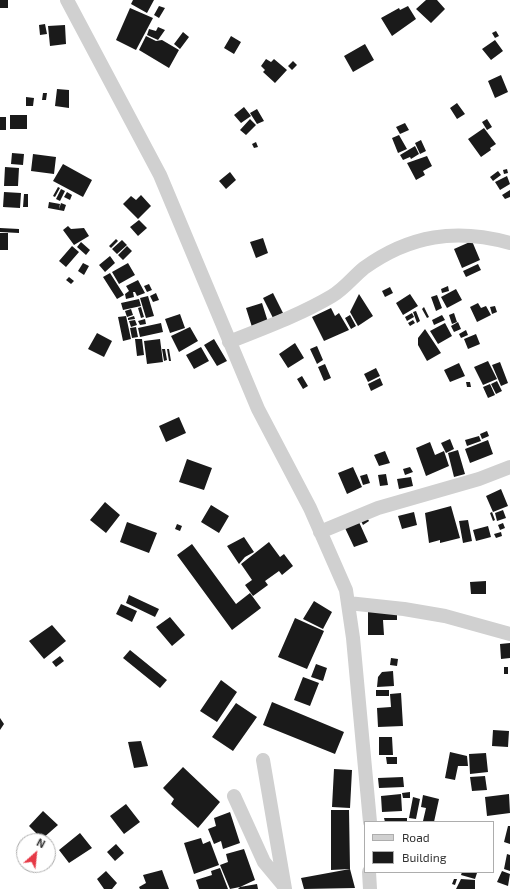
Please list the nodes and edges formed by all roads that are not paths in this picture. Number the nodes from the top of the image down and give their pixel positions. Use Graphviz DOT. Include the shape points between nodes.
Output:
graph roads {
  1 [pos="67,0"];
  2 [pos="510,244"];
  3 [pos="229,342"];
  4 [pos="510,467"];
  5 [pos="320,532"];
  6 [pos="348,603"];
  7 [pos="510,634"];
  8 [pos="263,760"];
  9 [pos="234,796"];
  10 [pos="370,821"];
  11 [pos="369,873"];
  12 [pos="285,888"];
  13 [pos="370,889"];
  1 -- 3 [label="street" via="160,175"];
  2 -- 3 [label="street" via="486,237 451,235 417,240 364,269 333,296"];
  3 -- 5 [label="street" via="258,409"];
  4 -- 5 [label="street" via="479,479 378,508"];
  5 -- 6 [label="street" via="346,590"];
  6 -- 7 [label="street" via="445,616"];
  6 -- 10 [label="street"];
  8 -- 12 [label="street"];
  9 -- 12 [label="street" via="264,862"];
  11 -- 13 [label="street"];
}
